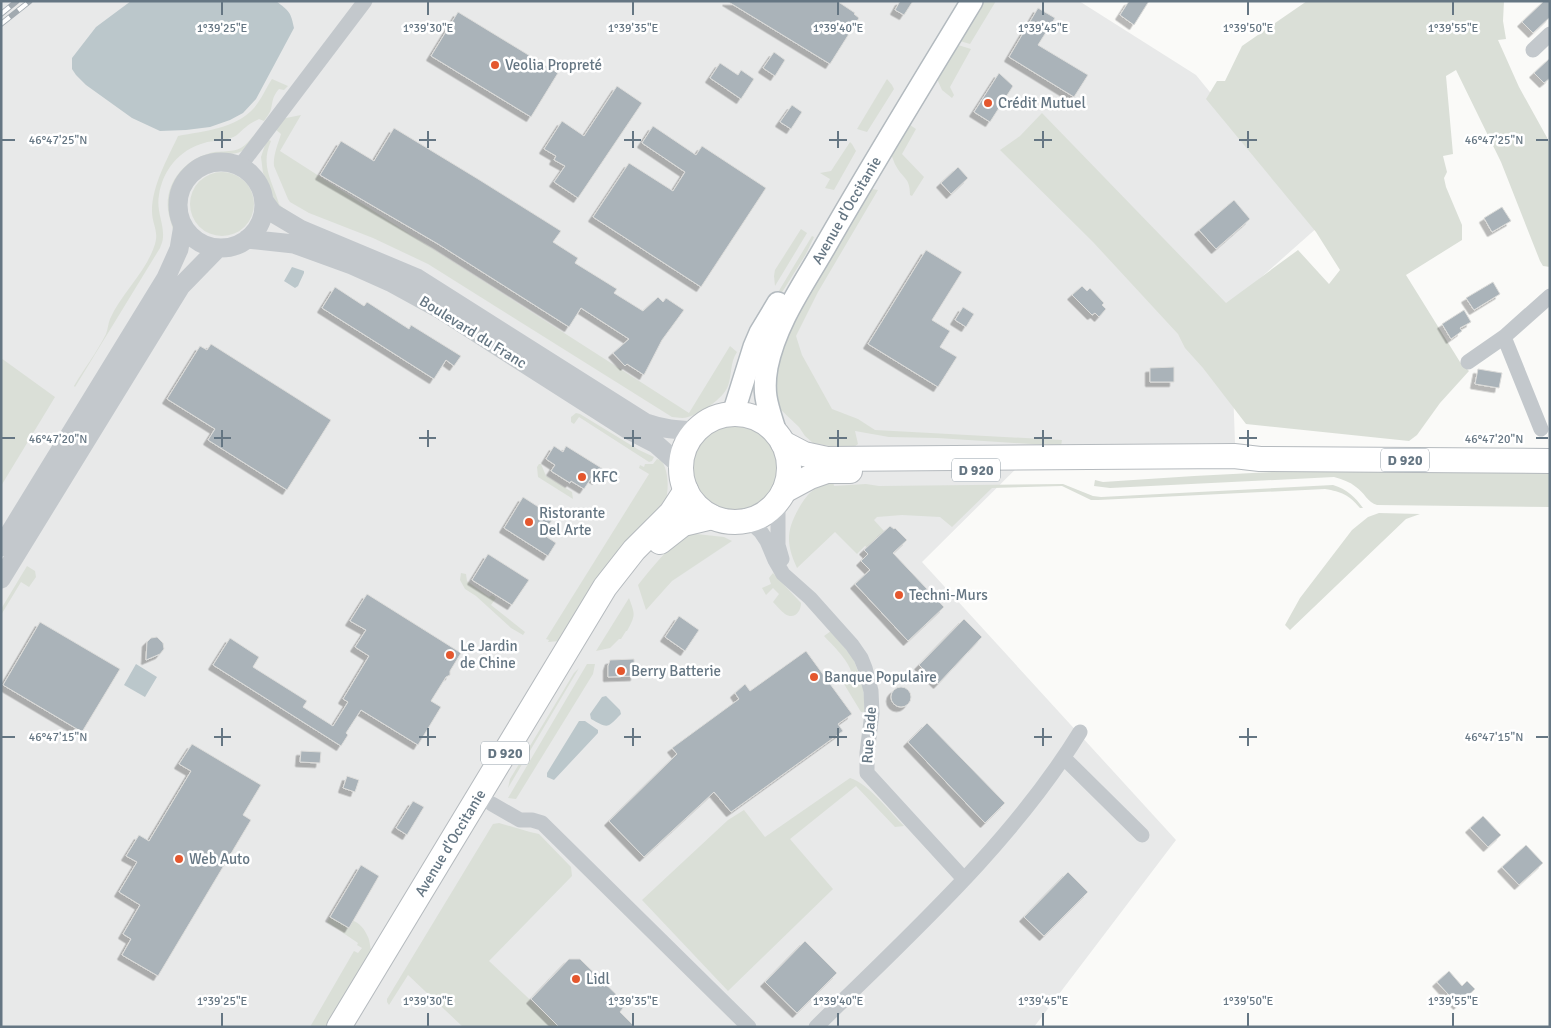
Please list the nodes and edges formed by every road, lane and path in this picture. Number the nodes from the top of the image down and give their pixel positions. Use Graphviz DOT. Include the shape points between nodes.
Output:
graph roads {
  1 [pos="366,1"];
  2 [pos="960,1"];
  3 [pos="972,1"];
  4 [pos="1550,34"];
  5 [pos="1534,50"];
  6 [pos="240,166"];
  7 [pos="264,202"];
  8 [pos="183,225"];
  9 [pos="247,239"];
  10 [pos="218,248"];
  11 [pos="1550,296"];
  12 [pos="1504,338"];
  13 [pos="1468,362"];
  14 [pos="733,414"];
  15 [pos="1541,429"];
  16 [pos="695,431"];
  17 [pos="779,438"];
  18 [pos="1260,458"];
  19 [pos="1550,461"];
  20 [pos="681,466"];
  21 [pos="686,490"];
  22 [pos="781,495"];
  23 [pos="712,517"];
  24 [pos="748,520"];
  25 [pos="1,547"];
  26 [pos="1,579"];
  27 [pos="792,580"];
  28 [pos="1080,732"];
  29 [pos="1064,758"];
  30 [pos="492,804"];
  31 [pos="1142,835"];
  32 [pos="964,879"];
  33 [pos="339,1027"];
  34 [pos="358,1027"];
  35 [pos="749,1027"];
  36 [pos="816,1027"];
  1 -- 6 [label="street"];
  2 -- 14 [label="main road, Avenue d'Occitanie" via="760,333"];
  3 -- 17 [label="main road, Avenue d'Occitanie" via="790,306 775,337 767,365 764,395"];
  4 -- 5 [label="street"];
  6 -- 7 [label="street" via="252,174 261,187"];
  6 -- 8 [label="street" via="210,163 185,181 179,195 178,210"];
  7 -- 9 [label="street" via="260,223"];
  7 -- 16 [label="street, Boulevard du Franc" via="273,213 300,229 417,278 646,423 664,429"];
  8 -- 10 [label="street" via="204,244"];
  8 -- 25 [label="street" via="179,249 166,278"];
  9 -- 10 [label="street"];
  9 -- 20 [label="street, Boulevard du Franc" via="294,244 390,282 441,310 627,429 656,444"];
  10 -- 26 [label="street" via="181,286"];
  11 -- 12 [label="street"];
  12 -- 13 [label="street"];
  12 -- 15 [label="street"];
  14 -- 16 [label="main road" via="714,418"];
  14 -- 17 [label="main road" via="755,418"];
  16 -- 20 [label="main road" via="684,450"];
  17 -- 18 [label="main road, D 920" via="804,454 827,459"];
  17 -- 22 [label="main road" via="789,467"];
  18 -- 19 [label="main road, D 920"];
  18 -- 22 [label="main road, D 920" via="1237,463 826,471"];
  20 -- 21 [label="main road"];
  21 -- 23 [label="main road" via="697,506"];
  21 -- 33 [label="main road, Avenue d'Occitanie / D 920" via="671,513 634,550 605,587"];
  22 -- 24 [label="main road" via="764,513"];
  22 -- 27 [label="street, Rue Jade" via="778,545"];
  23 -- 24 [label="main road" via="729,522"];
  23 -- 30 [label="main road, Avenue d'Occitanie / D 920" via="683,524 670,533 624,584"];
  24 -- 27 [label="street, Rue Jade" via="767,541 783,574"];
  27 -- 32 [label="street, Rue Jade" via="852,645 865,668 871,690 872,713 867,774"];
  28 -- 29 [label="street"];
  29 -- 31 [label="street"];
  29 -- 32 [label="street" via="1014,824"];
  30 -- 34 [label="main road, Avenue d'Occitanie / D 920"];
  30 -- 35 [label="street" via="520,820 542,823"];
  32 -- 36 [label="street"];
}
